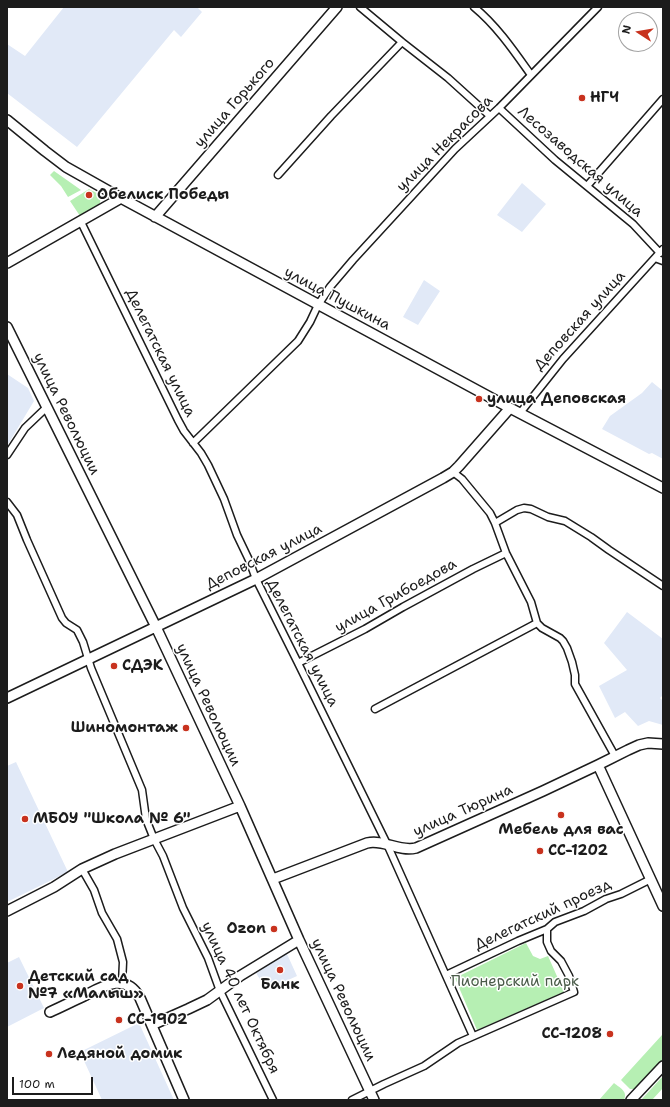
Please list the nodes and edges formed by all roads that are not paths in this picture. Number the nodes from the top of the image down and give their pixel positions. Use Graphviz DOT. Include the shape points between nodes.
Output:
graph roads {
  1 [pos="337,7"];
  2 [pos="360,7"];
  3 [pos="474,7"];
  4 [pos="598,7"];
  5 [pos="402,42"];
  6 [pos="531,75"];
  7 [pos="663,98"];
  8 [pos="499,108"];
  9 [pos="490,116"];
  10 [pos="7,120"];
  11 [pos="278,175"];
  12 [pos="587,186"];
  13 [pos="121,198"];
  14 [pos="155,217"];
  15 [pos="81,222"];
  16 [pos="660,253"];
  17 [pos="663,261"];
  18 [pos="7,263"];
  19 [pos="318,305"];
  20 [pos="7,327"];
  21 [pos="47,407"];
  22 [pos="510,408"];
  23 [pos="520,413"];
  24 [pos="194,443"];
  25 [pos="7,455"];
  26 [pos="453,472"];
  27 [pos="663,488"];
  28 [pos="7,502"];
  29 [pos="495,523"];
  30 [pos="506,553"];
  31 [pos="256,579"];
  32 [pos="663,586"];
  33 [pos="537,623"];
  34 [pos="156,627"];
  35 [pos="88,659"];
  36 [pos="298,663"];
  37 [pos="7,698"];
  38 [pos="375,709"];
  39 [pos="663,744"];
  40 [pos="615,756"];
  41 [pos="598,765"];
  42 [pos="240,806"];
  43 [pos="154,839"];
  44 [pos="387,844"];
  45 [pos="82,869"];
  46 [pos="273,879"];
  47 [pos="651,880"];
  48 [pos="663,906"];
  49 [pos="7,911"];
  50 [pos="547,930"];
  51 [pos="299,940"];
  52 [pos="446,975"];
  53 [pos="122,983"];
  54 [pos="220,991"];
  55 [pos="50,1012"];
  56 [pos="152,1025"];
  57 [pos="474,1036"];
  58 [pos="663,1066"];
  59 [pos="370,1091"];
  60 [pos="184,1100"];
  61 [pos="273,1100"];
  62 [pos="352,1100"];
  63 [pos="374,1100"];
  64 [pos="631,1100"];
  1 -- 14 [label="street, улица Горького"];
  2 -- 5 [label="street"];
  3 -- 6 [label="street" via="493,25"];
  4 -- 6 [label="street, улица Некрасова"];
  5 -- 9 [label="street" via="448,78"];
  5 -- 11 [label="street"];
  6 -- 8 [label="street, улица Некрасова"];
  7 -- 12 [label="street"];
  8 -- 9 [label="street, улица Некрасова"];
  8 -- 12 [label="street, Лесозаводская улица"];
  9 -- 19 [label="street, улица Некрасова" via="455,149 363,248"];
  10 -- 13 [label="street, улица Пушкина" via="66,167"];
  12 -- 16 [label="street, Лесозаводская улица" via="633,224"];
  13 -- 14 [label="street, улица Пушкина"];
  13 -- 15 [label="street"];
  14 -- 19 [label="street, улица Пушкина"];
  15 -- 18 [label="street"];
  15 -- 24 [label="street, Делегатская улица" via="178,420"];
  16 -- 17 [label="street, Лесозаводская улица"];
  16 -- 23 [label="street, Деповская улица" via="563,358"];
  19 -- 22 [label="street, улица Пушкина"];
  19 -- 24 [label="street, улица Некрасова" via="298,341"];
  20 -- 21 [label="street, улица Революции"];
  21 -- 25 [label="street" via="25,428"];
  21 -- 34 [label="street, улица Революции"];
  22 -- 23 [label="street, улица Пушкина"];
  22 -- 26 [label="street, Деповская улица"];
  23 -- 27 [label="street, улица Пушкина"];
  24 -- 31 [label="street, Делегатская улица" via="224,499"];
  26 -- 29 [label="street" via="490,513"];
  26 -- 31 [label="street, Деповская улица"];
  28 -- 35 [label="street, улица 40 лет Октября" via="17,515 62,618 77,630"];
  29 -- 30 [label="street"];
  29 -- 32 [label="street" via="524,508 565,521"];
  30 -- 33 [label="street" via="534,610"];
  30 -- 36 [label="street, улица Грибоедова"];
  31 -- 34 [label="street, Деповская улица"];
  31 -- 36 [label="street, Делегатская улица"];
  33 -- 38 [label="street"];
  33 -- 40 [label="street" via="563,641 572,662 575,684"];
  34 -- 35 [label="street, Деповская улица"];
  34 -- 42 [label="street, улица Революции"];
  35 -- 37 [label="street, Деповская улица"];
  35 -- 43 [label="street, улица 40 лет Октября" via="142,790 146,819"];
  36 -- 44 [label="street, Делегатская улица"];
  39 -- 40 [label="street, улица Тюрина" via="639,745"];
  40 -- 41 [label="street, улица Тюрина"];
  41 -- 44 [label="street, улица Тюрина" via="416,848 405,849"];
  41 -- 47 [label="street"];
  42 -- 43 [label="street"];
  42 -- 46 [label="street, улица Революции"];
  43 -- 45 [label="street"];
  43 -- 54 [label="street, улица 40 лет Октября" via="183,908 208,958"];
  44 -- 46 [label="street, улица Тюрина" via="366,843"];
  44 -- 52 [label="street, Делегатская улица"];
  45 -- 49 [label="street" via="54,887"];
  45 -- 53 [label="street" via="116,939 123,962"];
  46 -- 51 [label="street, улица Революции"];
  47 -- 48 [label="street"];
  47 -- 50 [label="street, Делегатский проезд" via="555,922"];
  50 -- 52 [label="street, Делегатский проезд"];
  50 -- 57 [label="street" via="547,942 551,951 561,961 574,992"];
  51 -- 54 [label="street"];
  51 -- 59 [label="street, улица Революции"];
  52 -- 57 [label="street, Делегатская улица"];
  53 -- 55 [label="street" via="106,985"];
  53 -- 56 [label="street" via="136,990"];
  54 -- 56 [label="street" via="199,1004"];
  54 -- 61 [label="street, улица 40 лет Октября"];
  56 -- 60 [label="street"];
  57 -- 59 [label="street" via="450,1047 424,1066"];
  58 -- 64 [label="street"];
  59 -- 62 [label="street"];
  59 -- 63 [label="street, улица Революции"];
}
